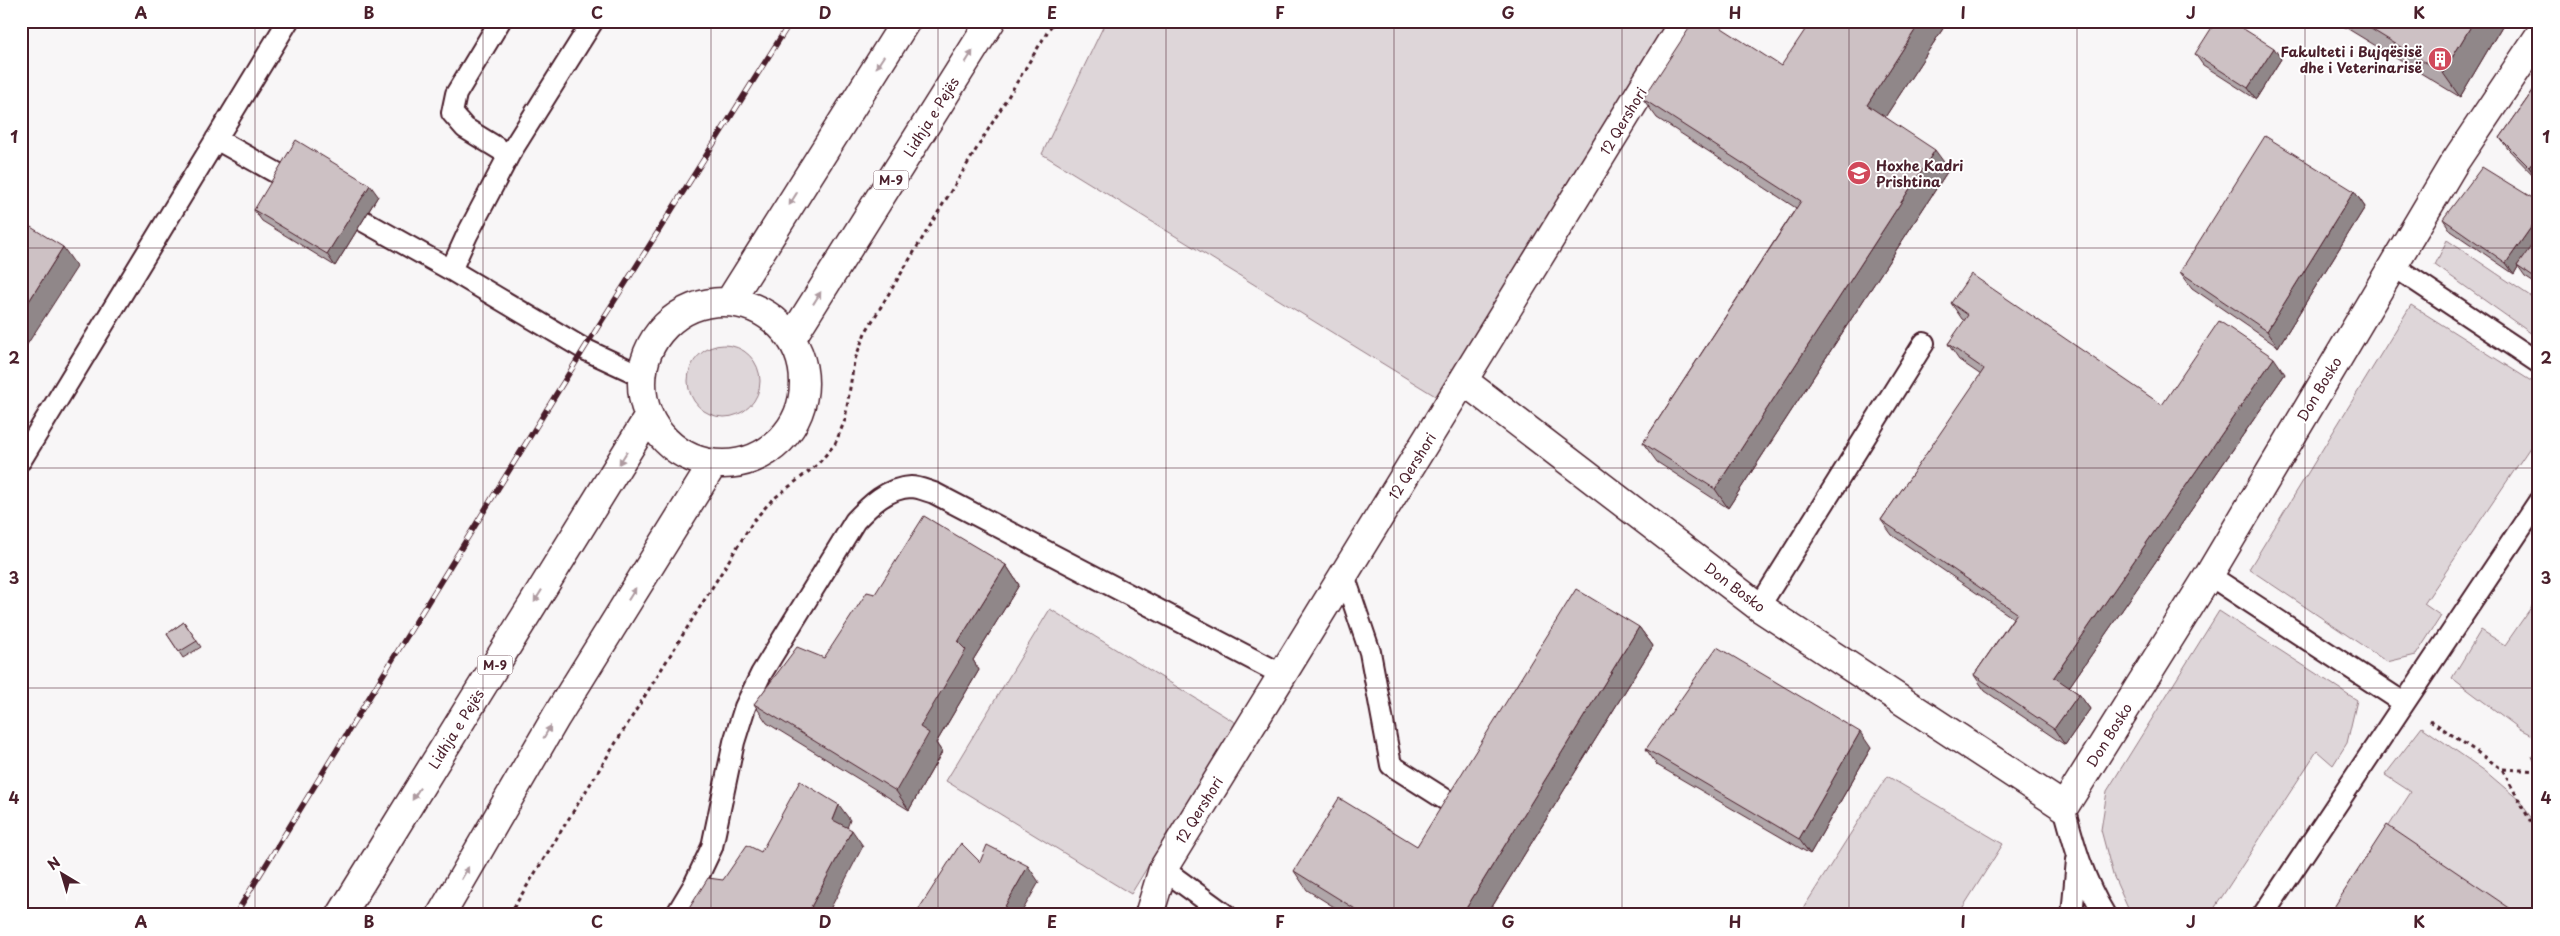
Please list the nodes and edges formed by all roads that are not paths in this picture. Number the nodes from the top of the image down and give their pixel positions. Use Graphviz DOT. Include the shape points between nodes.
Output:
graph roads {
  1 [pos="288,21"];
  2 [pos="500,21"];
  3 [pos="593,21"];
  4 [pos="906,21"];
  5 [pos="992,21"];
  6 [pos="1684,21"];
  7 [pos="2536,44"];
  8 [pos="216,139"];
  9 [pos="509,155"];
  10 [pos="2392,264"];
  11 [pos="451,270"];
  12 [pos="729,302"];
  13 [pos="791,339"];
  14 [pos="1924,343"];
  15 [pos="2539,363"];
  16 [pos="642,376"];
  17 [pos="1464,381"];
  18 [pos="649,416"];
  19 [pos="21,460"];
  20 [pos="712,464"];
  21 [pos="2539,501"];
  22 [pos="1344,575"];
  23 [pos="2209,575"];
  24 [pos="1759,606"];
  25 [pos="1283,675"];
  26 [pos="2404,703"];
  27 [pos="1454,805"];
  28 [pos="2064,807"];
  29 [pos="2077,856"];
  30 [pos="1163,869"];
  31 [pos="341,915"];
  32 [pos="441,915"];
  33 [pos="676,915"];
  34 [pos="1136,915"];
  35 [pos="1149,915"];
  36 [pos="1226,915"];
  37 [pos="2072,915"];
  38 [pos="2105,915"];
  39 [pos="2263,915"];
  1 -- 8 [label="lane"];
  2 -- 9 [label="lane" via="456,94 452,113 465,128"];
  3 -- 9 [label="lane"];
  4 -- 12 [label="main road, one-way"];
  13 -- 5 [label="main road, Lidhja e Pejës / M-9, one-way"];
  6 -- 17 [label="main road, 12 Qershori"];
  7 -- 10 [label="main road, Don Bosko" via="2454,163"];
  8 -- 11 [label="lane"];
  8 -- 19 [label="lane"];
  9 -- 11 [label="lane"];
  10 -- 15 [label="lane"];
  10 -- 23 [label="main road, Don Bosko"];
  11 -- 16 [label="lane" via="584,349"];
  12 -- 13 [label="main road" via="753,308 775,320"];
  12 -- 16 [label="main road" via="688,310 669,322 646,354"];
  13 -- 20 [label="main road" via="802,363 804,389 798,415 784,437 763,453 738,463"];
  14 -- 24 [label="lane"];
  16 -- 18 [label="main road" via="642,397"];
  17 -- 22 [label="main road, 12 Qershori"];
  17 -- 24 [label="main road, Don Bosko"];
  18 -- 20 [label="main road" via="674,448"];
  18 -- 31 [label="main road, Lidhja e Pejës / M-9, one-way"];
  32 -- 20 [label="main road, one-way" via="556,717"];
  21 -- 26 [label="lane"];
  22 -- 25 [label="main road, 12 Qershori"];
  22 -- 27 [label="lane" via="1370,652 1391,765"];
  23 -- 26 [label="lane"];
  23 -- 28 [label="main road, Don Bosko"];
  24 -- 28 [label="main road, Don Bosko"];
  25 -- 30 [label="main road, 12 Qershori"];
  25 -- 33 [label="lane" via="934,493 912,487 891,492 871,503 855,521 761,674 745,706 734,742 712,847"];
  26 -- 39 [label="lane"];
  28 -- 29 [label="lane"];
  29 -- 37 [label="lane"];
  29 -- 38 [label="lane" via="2091,892"];
  30 -- 34 [label="lane"];
  30 -- 35 [label="main road, 12 Qershori"];
  30 -- 36 [label="lane"];
}
